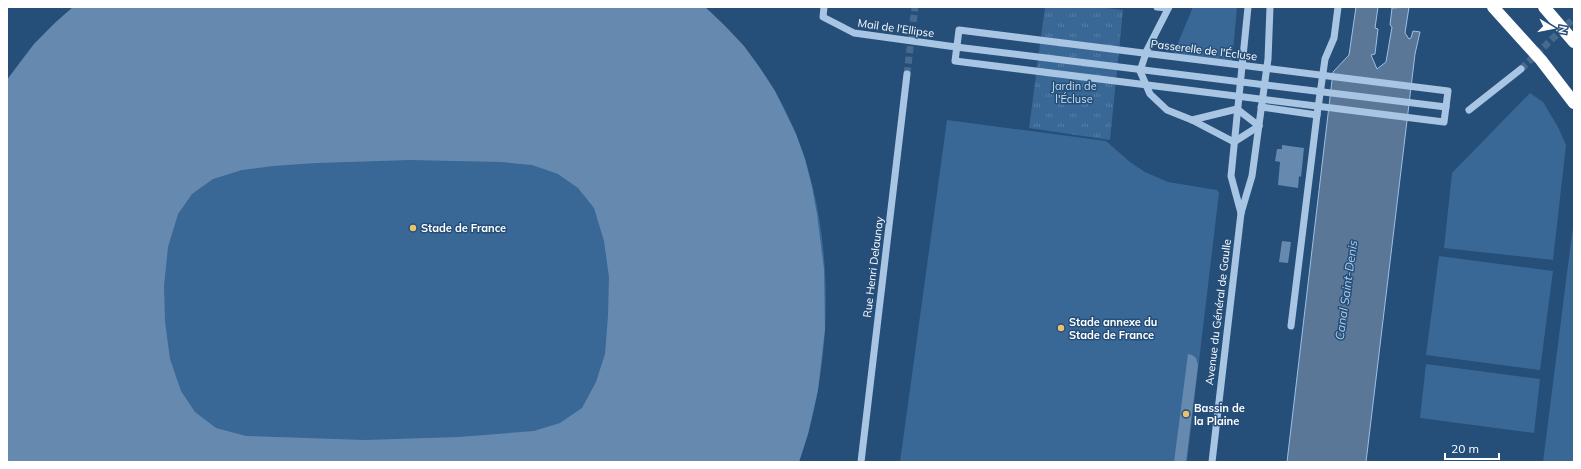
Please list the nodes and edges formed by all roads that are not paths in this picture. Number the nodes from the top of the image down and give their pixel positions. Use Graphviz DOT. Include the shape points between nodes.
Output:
graph roads {
  1 [pos="824,7"];
  2 [pos="1157,7"];
  3 [pos="1248,7"];
  4 [pos="1270,7"];
  5 [pos="1338,7"];
  6 [pos="1493,7"];
  7 [pos="1544,7"];
  8 [pos="1168,8"];
  9 [pos="1574,42"];
  10 [pos="956,47"];
  11 [pos="1521,69"];
  12 [pos="907,74"];
  13 [pos="1574,103"];
  14 [pos="1261,107"];
  15 [pos="1446,107"];
  16 [pos="1238,109"];
  17 [pos="1469,110"];
  18 [pos="1317,115"];
  19 [pos="1192,120"];
  20 [pos="1259,126"];
  21 [pos="1234,142"];
  22 [pos="1241,213"];
  23 [pos="1291,326"];
  24 [pos="861,462"];
  25 [pos="1212,462"];
  1 -- 10 [label="street, Mail de l'Ellipse" via="823,18 854,33"];
  2 -- 8 [label="street"];
  3 -- 16 [label="street, Avenue du Général de Gaulle"];
  4 -- 14 [label="street, Avenue du Général de Gaulle" via="1268,59"];
  5 -- 18 [label="street" via="1334,38 1325,59"];
  6 -- 13 [label="highway, bridge" via="1541,60"];
  7 -- 9 [label="highway, bridge"];
  8 -- 19 [label="street" via="1147,50 1140,71 1150,94 1167,110"];
  10 -- 15 [label="street, bridge"];
  10 -- 15 [label="street" via="955,61 1444,122"];
  10 -- 15 [label="street, Passerelle de l'Écluse" via="959,30 1448,91"];
  11 -- 17 [label="street"];
  12 -- 24 [label="street, Rue Henri Delaunay"];
  14 -- 18 [label="street"];
  14 -- 20 [label="street, Avenue du Général de Gaulle"];
  16 -- 19 [label="street"];
  16 -- 20 [label="street"];
  16 -- 21 [label="street, Avenue du Général de Gaulle"];
  18 -- 23 [label="street"];
  19 -- 21 [label="street"];
  20 -- 21 [label="street"];
  20 -- 22 [label="street, Avenue du Général de Gaulle" via="1252,176"];
  21 -- 22 [label="street, Avenue du Général de Gaulle" via="1231,176"];
  22 -- 25 [label="street, Avenue du Général de Gaulle"];
}
